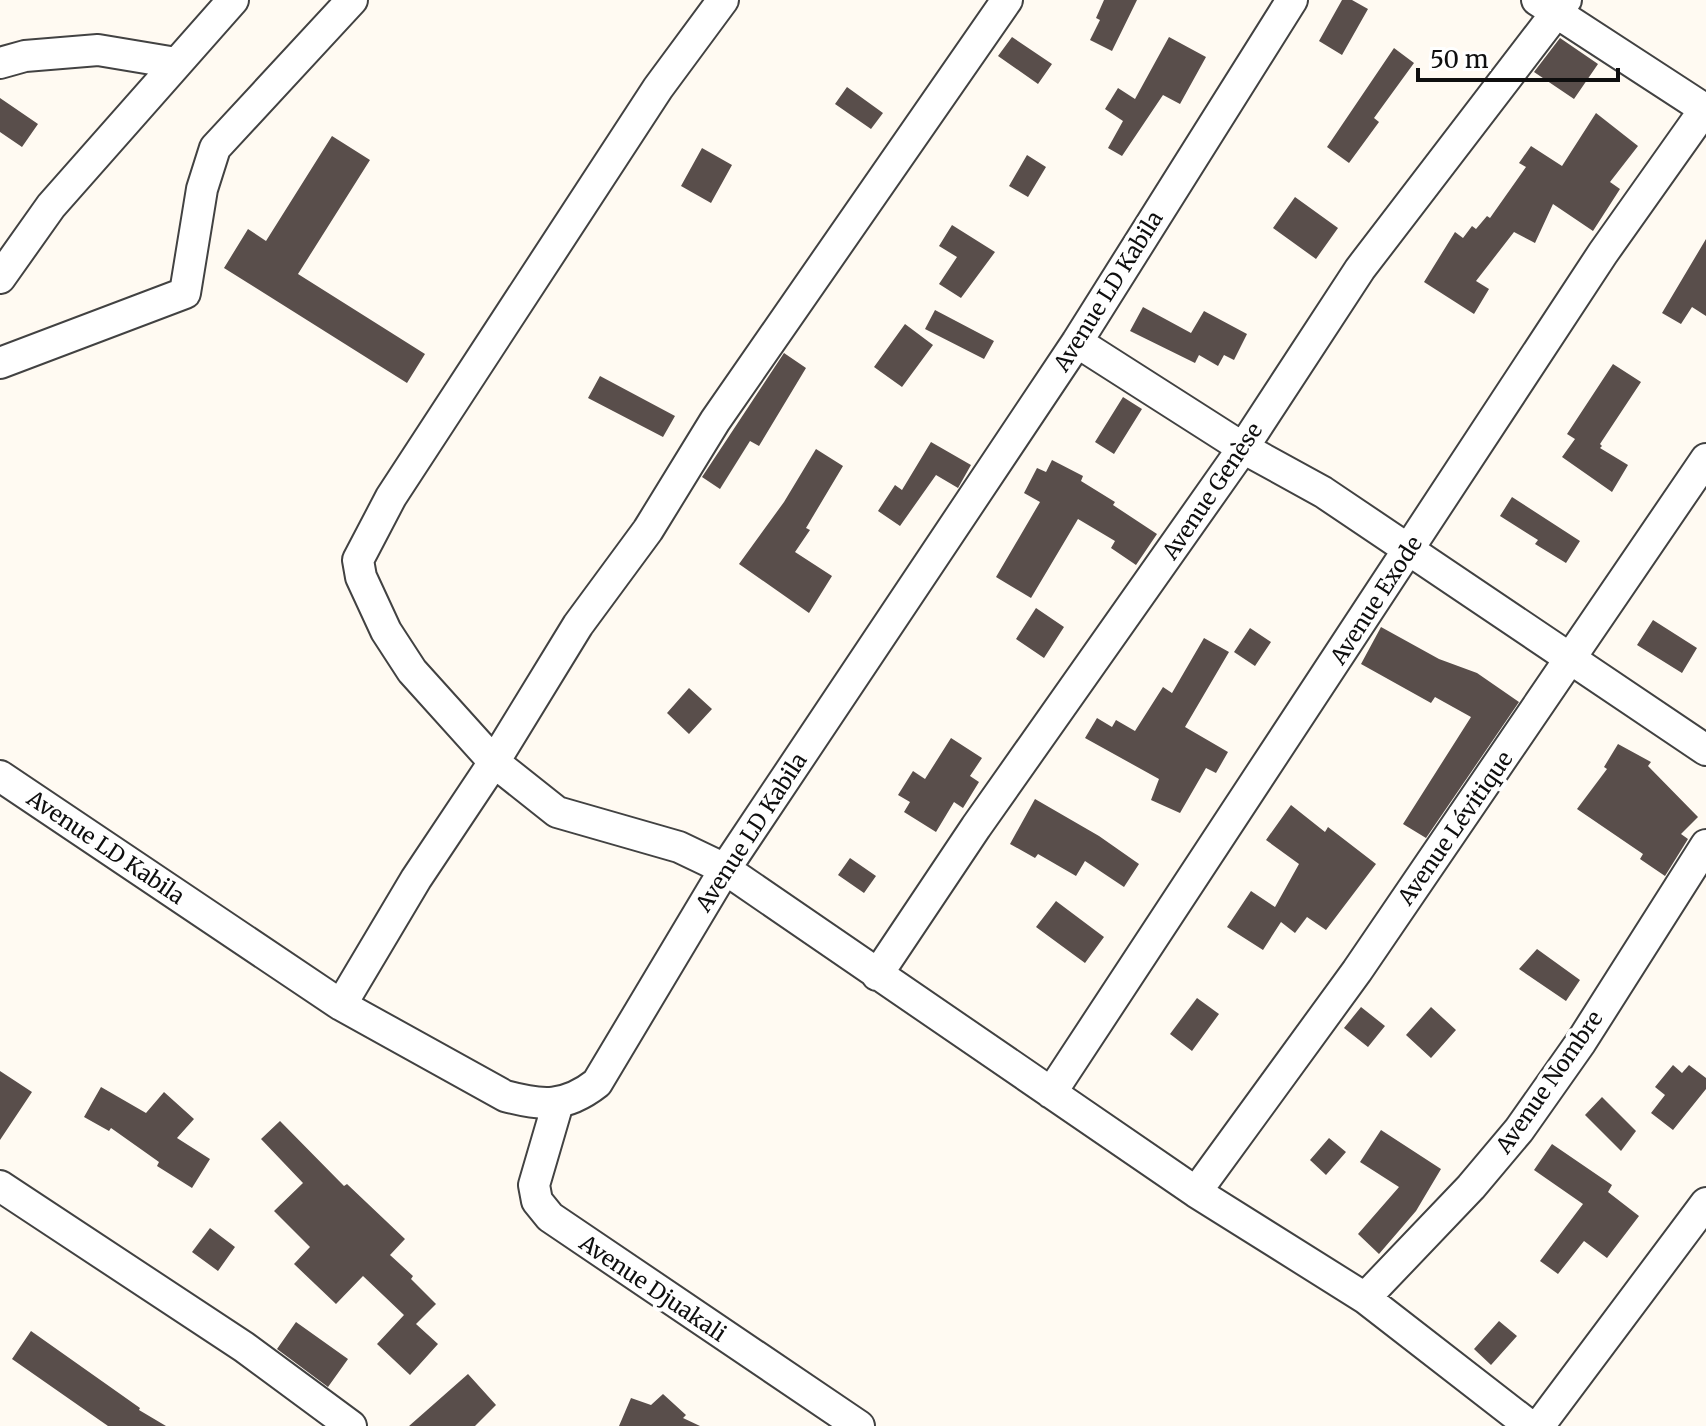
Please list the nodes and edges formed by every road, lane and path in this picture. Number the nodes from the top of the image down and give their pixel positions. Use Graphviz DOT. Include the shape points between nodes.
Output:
graph roads {
  1 [pos="233,0"];
  2 [pos="352,0"];
  3 [pos="723,0"];
  4 [pos="1007,0"];
  5 [pos="1292,0"];
  6 [pos="1553,4"];
  7 [pos="0,63"];
  8 [pos="176,63"];
  9 [pos="1706,110"];
  10 [pos="0,278"];
  11 [pos="1077,342"];
  12 [pos="0,363"];
  13 [pos="1243,448"];
  14 [pos="1706,459"];
  15 [pos="1410,548"];
  16 [pos="1571,660"];
  17 [pos="1706,750"];
  18 [pos="494,762"];
  19 [pos="0,776"];
  20 [pos="1706,845"];
  21 [pos="725,869"];
  22 [pos="877,975"];
  23 [pos="341,1005"];
  24 [pos="1051,1093"];
  25 [pos="558,1103"];
  26 [pos="0,1186"];
  27 [pos="1196,1192"];
  28 [pos="1706,1203"];
  29 [pos="1365,1298"];
  30 [pos="351,1426"];
  31 [pos="859,1426"];
  32 [pos="1530,1426"];
  33 [pos="1539,1426"];
  1 -- 8 [label="street"];
  2 -- 12 [label="street" via="215,148 202,189 185,293"];
  3 -- 18 [label="street" via="658,88 425,444 358,560 386,631 412,671"];
  4 -- 18 [label="street" via="715,421 648,530 578,625"];
  5 -- 11 [label="street, Avenue LD Kabila"];
  6 -- 9 [label="street"];
  6 -- 13 [label="street, Avenue Genèse" via="1360,269"];
  7 -- 8 [label="street" via="98,50"];
  8 -- 10 [label="street" via="51,206"];
  9 -- 15 [label="street, Avenue Exode" via="1603,253"];
  11 -- 13 [label="street"];
  11 -- 21 [label="street, Avenue LD Kabila"];
  13 -- 15 [label="street"];
  13 -- 22 [label="street, Avenue Genèse"];
  14 -- 16 [label="street, Avenue Lévitique"];
  15 -- 16 [label="street"];
  15 -- 24 [label="street, Avenue Exode"];
  16 -- 17 [label="street"];
  16 -- 27 [label="street, Avenue Lévitique" via="1357,971"];
  18 -- 21 [label="street" via="557,812 679,847"];
  18 -- 23 [label="street"];
  19 -- 23 [label="street, Avenue LD Kabila"];
  20 -- 29 [label="street, Avenue Nombre" via="1519,1130"];
  21 -- 22 [label="street"];
  21 -- 25 [label="street, Avenue LD Kabila" via="597,1083 580,1097"];
  22 -- 24 [label="street"];
  23 -- 25 [label="street, Avenue LD Kabila" via="505,1096 533,1104"];
  24 -- 27 [label="street"];
  25 -- 31 [label="street, Avenue Djuakali" via="534,1185 537,1201 550,1217"];
  26 -- 30 [label="street" via="244,1347"];
  27 -- 29 [label="street"];
  28 -- 33 [label="street"];
  29 -- 32 [label="street"];
}
